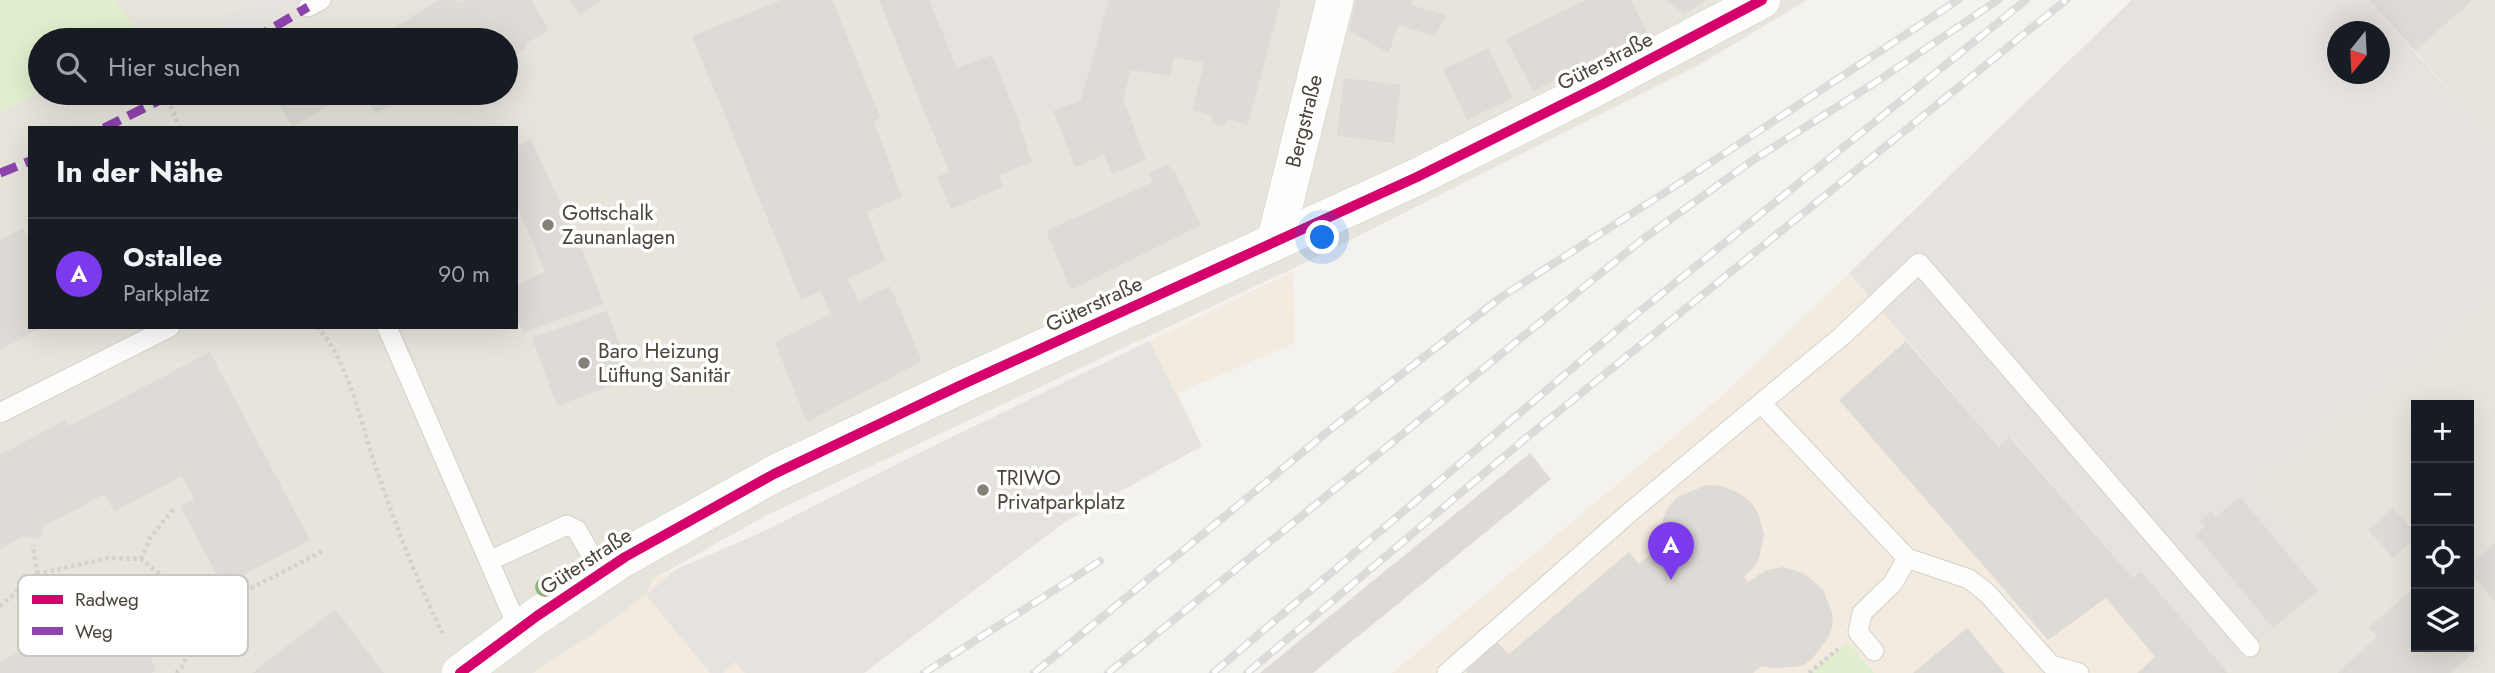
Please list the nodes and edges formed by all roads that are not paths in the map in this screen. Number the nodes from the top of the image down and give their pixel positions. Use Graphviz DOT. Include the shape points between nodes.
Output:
graph roads {
  1 [pos="1335,0"];
  2 [pos="1762,0"];
  3 [pos="1275,242"];
  4 [pos="166,329"];
  5 [pos="388,329"];
  6 [pos="1761,403"];
  7 [pos="0,413"];
  8 [pos="1907,558"];
  9 [pos="489,561"];
  10 [pos="601,573"];
  11 [pos="519,630"];
  12 [pos="2250,647"];
  13 [pos="1874,652"];
  14 [pos="460,673"];
  15 [pos="1447,673"];
  16 [pos="2079,673"];
  1 -- 3 [label="street, Bergstraße"];
  2 -- 3 [label="street, Güterstraße" via="1463,154"];
  3 -- 10 [label="street, Güterstraße" via="775,474"];
  4 -- 7 [label="lane"];
  5 -- 9 [label="lane"];
  6 -- 8 [label="lane"];
  6 -- 12 [label="lane" via="1842,337 1919,263"];
  6 -- 15 [label="lane"];
  8 -- 13 [label="lane" via="1893,583 1862,613 1858,632"];
  8 -- 16 [label="lane" via="1969,579 2051,665"];
  9 -- 10 [label="lane" via="568,525 577,530"];
  9 -- 11 [label="lane"];
  10 -- 11 [label="street, Güterstraße"];
  11 -- 14 [label="street, Güterstraße"];
}
